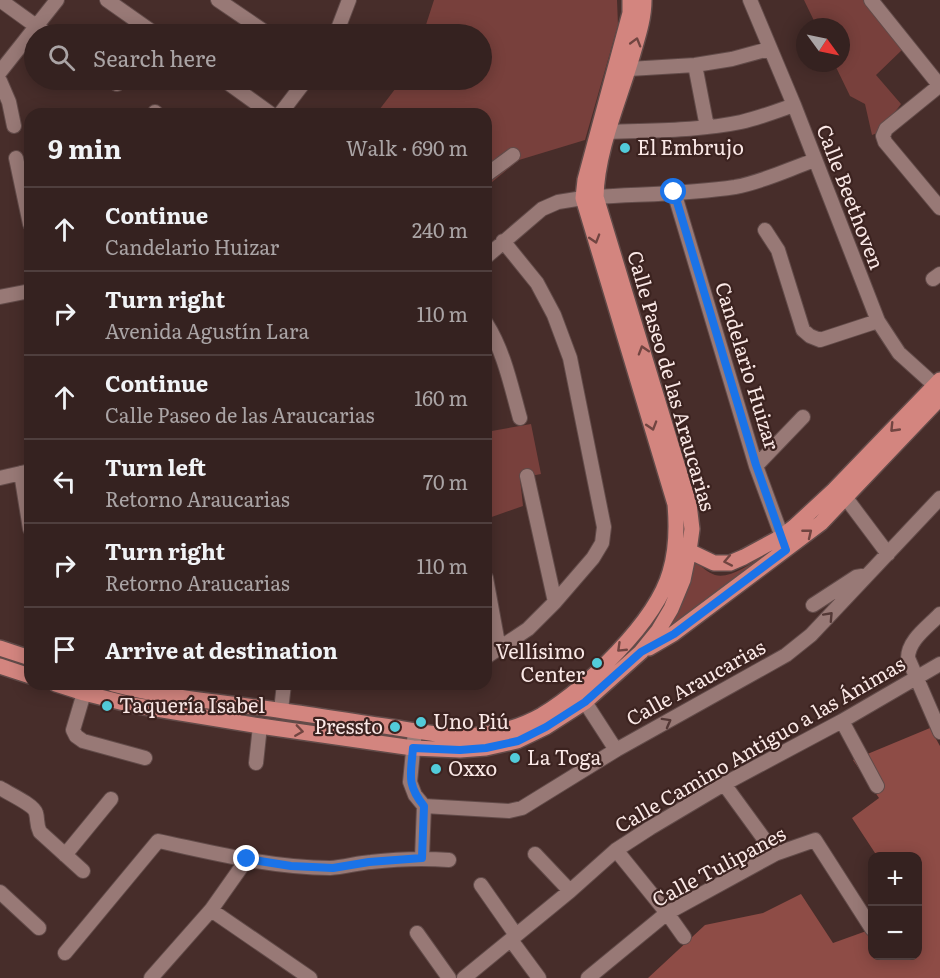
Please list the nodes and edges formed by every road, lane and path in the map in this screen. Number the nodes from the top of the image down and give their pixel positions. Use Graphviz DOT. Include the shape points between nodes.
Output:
graph roads {
  1 [pos="0,0"];
  2 [pos="57,0"];
  3 [pos="107,0"];
  4 [pos="219,0"];
  5 [pos="349,0"];
  6 [pos="630,0"];
  7 [pos="644,0"];
  8 [pos="750,0"];
  9 [pos="870,0"];
  10 [pos="32,24"];
  11 [pos="37,24"];
  12 [pos="141,24"];
  13 [pos="254,24"];
  14 [pos="340,24"];
  15 [pos="24,40"];
  16 [pos="770,49"];
  17 [pos="695,65"];
  18 [pos="629,69"];
  19 [pos="0,72"];
  20 [pos="0,81"];
  21 [pos="940,86"];
  22 [pos="238,90"];
  23 [pos="298,90"];
  24 [pos="794,105"];
  25 [pos="263,108"];
  26 [pos="285,108"];
  27 [pos="14,126"];
  28 [pos="707,127"];
  29 [pos="608,132"];
  30 [pos="513,155"];
  31 [pos="16,158"];
  32 [pos="815,159"];
  33 [pos="492,171"];
  34 [pos="674,192"];
  35 [pos="24,196"];
  36 [pos="589,198"];
  37 [pos="940,208"];
  38 [pos="765,230"];
  39 [pos="503,241"];
  40 [pos="492,251"];
  41 [pos="24,292"];
  42 [pos="0,297"];
  43 [pos="878,321"];
  44 [pos="492,333"];
  45 [pos="939,388"];
  46 [pos="802,417"];
  47 [pos="520,418"];
  48 [pos="667,451"];
  49 [pos="756,465"];
  50 [pos="24,472"];
  51 [pos="527,476"];
  52 [pos="0,478"];
  53 [pos="846,498"];
  54 [pos="940,498"];
  55 [pos="784,543"];
  56 [pos="689,551"];
  57 [pos="888,554"];
  58 [pos="868,574"];
  59 [pos="555,602"];
  60 [pos="813,605"];
  61 [pos="492,608"];
  62 [pos="940,614"];
  63 [pos="0,648"];
  64 [pos="500,649"];
  65 [pos="641,652"];
  66 [pos="492,654"];
  67 [pos="24,656"];
  68 [pos="940,664"];
  69 [pos="0,666"];
  70 [pos="24,673"];
  71 [pos="916,677"];
  72 [pos="75,690"];
  73 [pos="135,690"];
  74 [pos="283,690"];
  75 [pos="84,693"];
  76 [pos="585,702"];
  77 [pos="185,706"];
  78 [pos="281,710"];
  79 [pos="842,721"];
  80 [pos="938,723"];
  81 [pos="260,726"];
  82 [pos="415,731"];
  83 [pos="413,748"];
  84 [pos="616,750"];
  85 [pos="146,758"];
  86 [pos="256,763"];
  87 [pos="724,784"];
  88 [pos="877,786"];
  89 [pos="0,788"];
  90 [pos="111,799"];
  91 [pos="424,806"];
  92 [pos="616,850"];
  93 [pos="535,854"];
  94 [pos="775,854"];
  95 [pos="65,855"];
  96 [pos="422,858"];
  97 [pos="247,859"];
  98 [pos="449,860"];
  99 [pos="83,871"];
  100 [pos="481,885"];
  101 [pos="0,891"];
  102 [pos="570,891"];
  103 [pos="211,910"];
  104 [pos="667,913"];
  105 [pos="868,921"];
  106 [pos="39,928"];
  107 [pos="417,933"];
  108 [pos="514,937"];
  109 [pos="684,937"];
  110 [pos="65,953"];
  111 [pos="151,978"];
  112 [pos="310,978"];
  113 [pos="449,978"];
  114 [pos="464,978"];
  115 [pos="539,978"];
  116 [pos="588,978"];
  1 -- 10 [label="street"];
  2 -- 11 [label="street"];
  3 -- 12 [label="street"];
  4 -- 13 [label="street"];
  5 -- 14 [label="street"];
  6 -- 36 [label="main road, Calle Paseo de las Araucarias" via="630,14 585,180"];
  18 -- 7 [label="main road, Calle Paseo de las Araucarias, one-way" via="643,19"];
  8 -- 16 [label="street, Calle Beethoven"];
  9 -- 21 [label="street"];
  15 -- 19 [label="street"];
  16 -- 17 [label="street"];
  16 -- 24 [label="street, Calle Beethoven"];
  17 -- 18 [label="street"];
  17 -- 28 [label="street"];
  18 -- 29 [label="main road, Calle Paseo de las Araucarias"];
  20 -- 27 [label="street"];
  21 -- 37 [label="street" via="886,129 883,136"];
  22 -- 25 [label="street"];
  23 -- 26 [label="street"];
  24 -- 28 [label="street" via="742,122"];
  24 -- 32 [label="street, Calle Beethoven"];
  28 -- 29 [label="street"];
  29 -- 36 [label="main road, Calle Paseo de las Araucarias"];
  30 -- 33 [label="street"];
  31 -- 35 [label="street"];
  32 -- 34 [label="street" via="736,187"];
  32 -- 43 [label="street, Calle Beethoven"];
  34 -- 36 [label="street"];
  34 -- 49 [label="street, Candelario Huizar"];
  36 -- 39 [label="street" via="558,202 542,209"];
  36 -- 48 [label="main road, Calle Paseo de las Araucarias"];
  38 -- 43 [label="street" via="778,250 803,330 810,336 820,340"];
  39 -- 40 [label="street"];
  39 -- 59 [label="street" via="537,283 570,358 604,527 602,543 593,558"];
  41 -- 42 [label="street"];
  43 -- 45 [label="street, Calle Beethoven" via="899,353"];
  44 -- 47 [label="street"];
  45 -- 53 [label="main road"];
  45 -- 55 [label="main road, one-way" via="794,527"];
  46 -- 49 [label="street"];
  48 -- 56 [label="main road, Calle Paseo de las Araucarias" via="689,504"];
  48 -- 82 [label="main road, Calle Paseo de las Araucarias, one-way" via="675,504 676,548 657,602 628,642 577,689 523,723 478,735"];
  49 -- 55 [label="street, Candelario Huizar"];
  50 -- 52 [label="street"];
  51 -- 59 [label="street"];
  55 -- 53 [label="main road, one-way" via="821,523"];
  53 -- 57 [label="street"];
  54 -- 57 [label="street, Calle Araucarias"];
  55 -- 56 [label="main road, one-way" via="730,562 714,563"];
  55 -- 65 [label="main road" via="674,634"];
  56 -- 65 [label="main road, Calle Paseo de las Araucarias" via="671,609"];
  57 -- 58 [label="street, Calle Araucarias"];
  58 -- 60 [label="street" via="856,577"];
  84 -- 58 [label="street, Calle Araucarias, one-way" via="786,655 811,635"];
  59 -- 64 [label="street"];
  61 -- 64 [label="street"];
  62 -- 71 [label="street" via="908,651"];
  63 -- 67 [label="main road"];
  64 -- 66 [label="street"];
  65 -- 76 [label="main road, Calle Paseo de las Araucarias"];
  68 -- 71 [label="street, Calle Camino Antiguo a las Ánimas"];
  69 -- 70 [label="main road"];
  71 -- 79 [label="street, Calle Camino Antiguo a las Ánimas"];
  71 -- 80 [label="street"];
  72 -- 75 [label="main road, Calle Paseo de las Araucarias"];
  73 -- 77 [label="main road, Calle Paseo de las Araucarias"];
  74 -- 78 [label="street"];
  75 -- 77 [label="main road, Calle Paseo de las Araucarias" via="132,705"];
  75 -- 85 [label="street" via="73,730 76,736"];
  76 -- 83 [label="main road, Calle Paseo de las Araucarias" via="518,741 460,750"];
  76 -- 84 [label="street"];
  77 -- 78 [label="main road, Calle Paseo de las Araucarias"];
  77 -- 81 [label="main road, Calle Paseo de las Araucarias"];
  78 -- 82 [label="main road, Calle Paseo de las Araucarias"];
  79 -- 87 [label="street, Calle Camino Antiguo a las Ánimas"];
  79 -- 88 [label="street"];
  81 -- 83 [label="main road, Calle Paseo de las Araucarias, one-way"];
  81 -- 86 [label="street"];
  82 -- 83 [label="street"];
  83 -- 91 [label="street" via="410,782"];
  84 -- 91 [label="street, Calle Araucarias" via="522,808 509,811"];
  87 -- 92 [label="street, Calle Camino Antiguo a las Ánimas"];
  87 -- 94 [label="street"];
  89 -- 95 [label="street" via="32,807 40,832"];
  90 -- 95 [label="street"];
  91 -- 96 [label="street"];
  92 -- 102 [label="street, Calle Camino Antiguo a las Ánimas"];
  92 -- 104 [label="street"];
  93 -- 102 [label="street"];
  94 -- 104 [label="street, Calle Tulipanes"];
  94 -- 105 [label="street, Calle Tulipanes" via="815,840"];
  95 -- 99 [label="street"];
  96 -- 97 [label="street" via="333,868"];
  96 -- 98 [label="street"];
  97 -- 103 [label="street"];
  97 -- 110 [label="street" via="158,841"];
  100 -- 108 [label="street"];
  101 -- 106 [label="street"];
  102 -- 108 [label="street, Calle Camino Antiguo a las Ánimas"];
  103 -- 111 [label="street"];
  103 -- 112 [label="street"];
  104 -- 109 [label="street"];
  104 -- 116 [label="street, Calle Tulipanes"];
  107 -- 113 [label="street"];
  108 -- 114 [label="street, Calle Camino Antiguo a las Ánimas"];
  108 -- 115 [label="street"];
}
